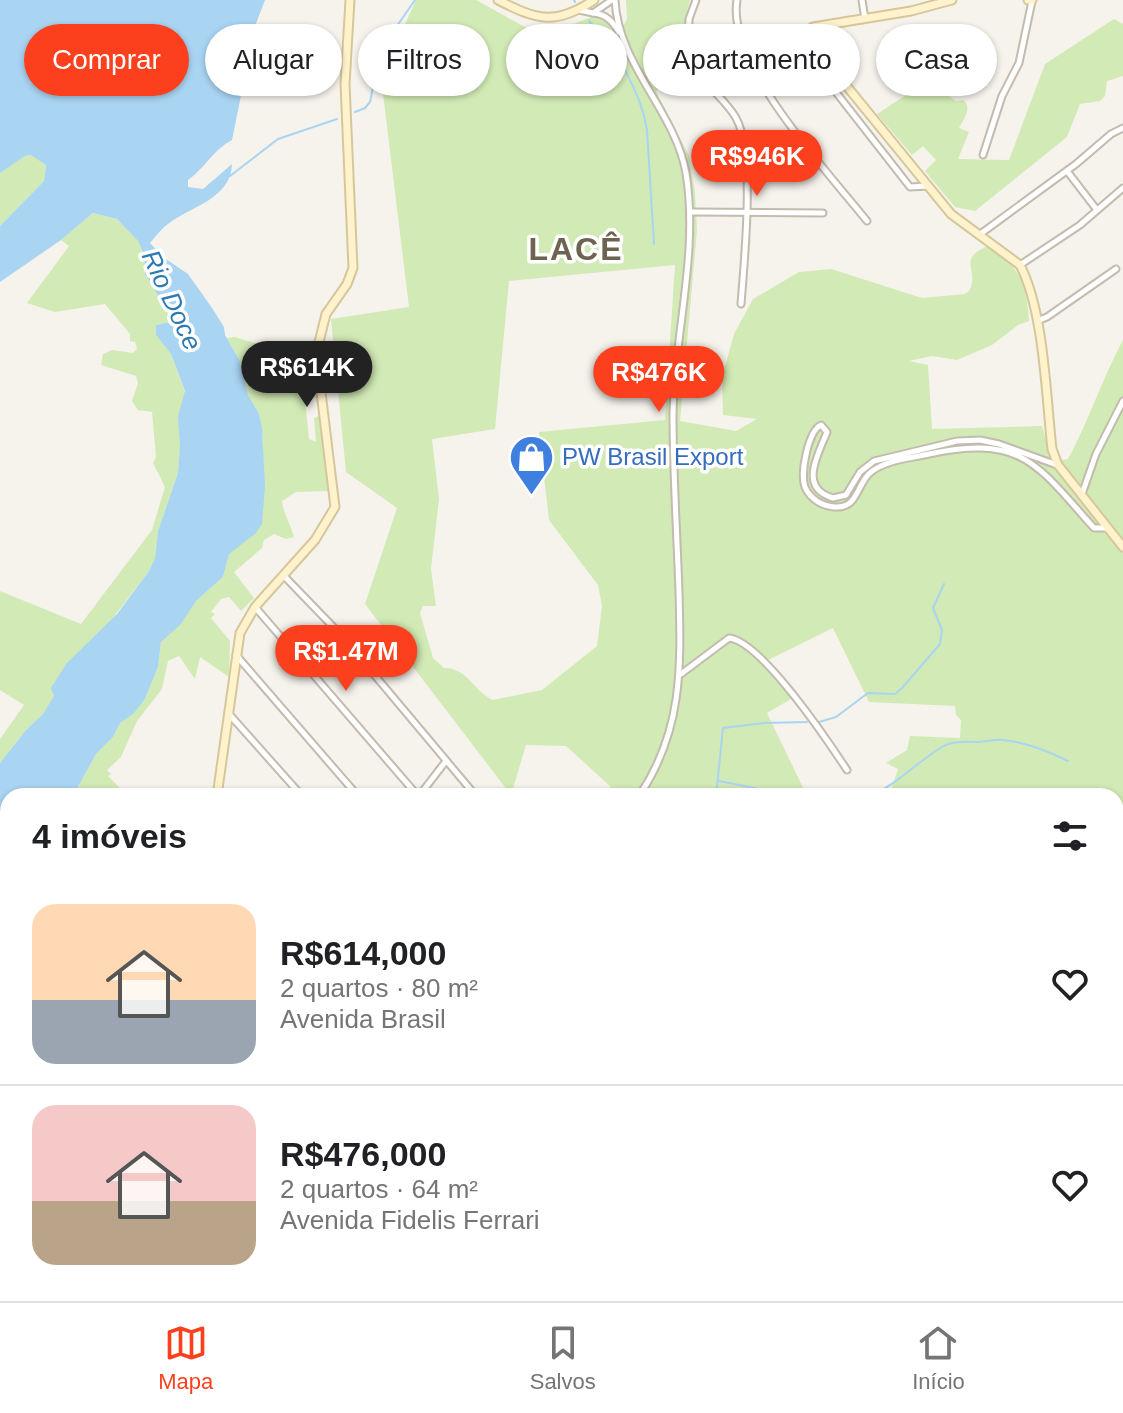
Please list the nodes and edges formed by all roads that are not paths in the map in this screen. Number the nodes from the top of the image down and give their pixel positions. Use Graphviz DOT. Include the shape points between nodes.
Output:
graph roads {
  1 [pos="350,0"];
  2 [pos="498,0"];
  3 [pos="594,0"];
  4 [pos="614,0"];
  5 [pos="696,0"];
  6 [pos="737,0"];
  7 [pos="862,0"];
  8 [pos="952,0"];
  9 [pos="1030,0"];
  10 [pos="578,10"];
  11 [pos="593,13"];
  12 [pos="865,20"];
  13 [pos="613,24"];
  14 [pos="619,24"];
  15 [pos="738,24"];
  16 [pos="835,24"];
  17 [pos="627,46"];
  18 [pos="769,96"];
  19 [pos="839,96"];
  20 [pos="855,96"];
  21 [pos="1123,128"];
  22 [pos="983,155"];
  23 [pos="1067,171"];
  24 [pos="928,186"];
  25 [pos="1123,188"];
  26 [pos="1097,210"];
  27 [pos="690,212"];
  28 [pos="747,212"];
  29 [pos="823,213"];
  30 [pos="867,221"];
  31 [pos="979,235"];
  32 [pos="1020,265"];
  33 [pos="1116,269"];
  34 [pos="741,304"];
  35 [pos="1036,321"];
  36 [pos="1123,401"];
  37 [pos="1059,466"];
  38 [pos="1047,474"];
  39 [pos="851,489"];
  40 [pos="1082,494"];
  41 [pos="858,496"];
  42 [pos="1109,528"];
  43 [pos="1123,547"];
  44 [pos="284,576"];
  45 [pos="255,607"];
  46 [pos="235,654"];
  47 [pos="680,674"];
  48 [pos="229,714"];
  49 [pos="446,761"];
  50 [pos="847,770"];
  51 [pos="218,788"];
  52 [pos="295,788"];
  53 [pos="351,788"];
  54 [pos="412,788"];
  55 [pos="425,788"];
  56 [pos="469,788"];
  57 [pos="643,788"];
  1 -- 44 [label="main road" via="345,84 353,268 326,314 319,354 335,507 324,529"];
  2 -- 10 [label="main road" via="539,18"];
  3 -- 10 [label="main road"];
  4 -- 11 [label="street"];
  4 -- 14 [label="street"];
  5 -- 28 [label="street" via="689,19 687,62 741,131"];
  6 -- 15 [label="street"];
  7 -- 12 [label="street"];
  8 -- 12 [label="main road"];
  9 -- 22 [label="street" via="1019,63"];
  10 -- 11 [label="street"];
  11 -- 13 [label="street"];
  12 -- 16 [label="main road"];
  17 -- 27 [label="street" via="682,158"];
  18 -- 30 [label="street"];
  19 -- 24 [label="street" via="910,187"];
  20 -- 24 [label="main road"];
  21 -- 23 [label="street"];
  23 -- 26 [label="street"];
  23 -- 31 [label="street"];
  24 -- 31 [label="main road" via="951,214"];
  25 -- 26 [label="street"];
  26 -- 32 [label="street"];
  27 -- 28 [label="street"];
  27 -- 47 [label="street" via="673,414"];
  28 -- 29 [label="street"];
  28 -- 34 [label="street"];
  31 -- 32 [label="main road"];
  32 -- 35 [label="main road"];
  33 -- 35 [label="street"];
  35 -- 37 [label="main road" via="1052,449"];
  36 -- 40 [label="street"];
  37 -- 38 [label="street"];
  37 -- 39 [label="street" via="999,444 957,441 874,461"];
  37 -- 40 [label="main road"];
  38 -- 41 [label="street" via="1008,453 963,447 876,469"];
  38 -- 42 [label="street" via="1094,528"];
  39 -- 41 [label="street"];
  39 -- 41 [label="street" via="833,498 814,486 813,468 827,432 816,426 806,456 806,489 823,506 849,504"];
  40 -- 42 [label="main road"];
  42 -- 43 [label="main road"];
  44 -- 45 [label="main road"];
  44 -- 49 [label="street" via="341,635"];
  45 -- 46 [label="main road" via="242,627"];
  45 -- 54 [label="street"];
  46 -- 48 [label="main road"];
  46 -- 53 [label="street"];
  47 -- 50 [label="street" via="729,638 744,643 761,657"];
  47 -- 57 [label="street" via="664,747"];
  48 -- 51 [label="main road"];
  48 -- 52 [label="street"];
  49 -- 55 [label="street"];
  49 -- 56 [label="street"];
}
